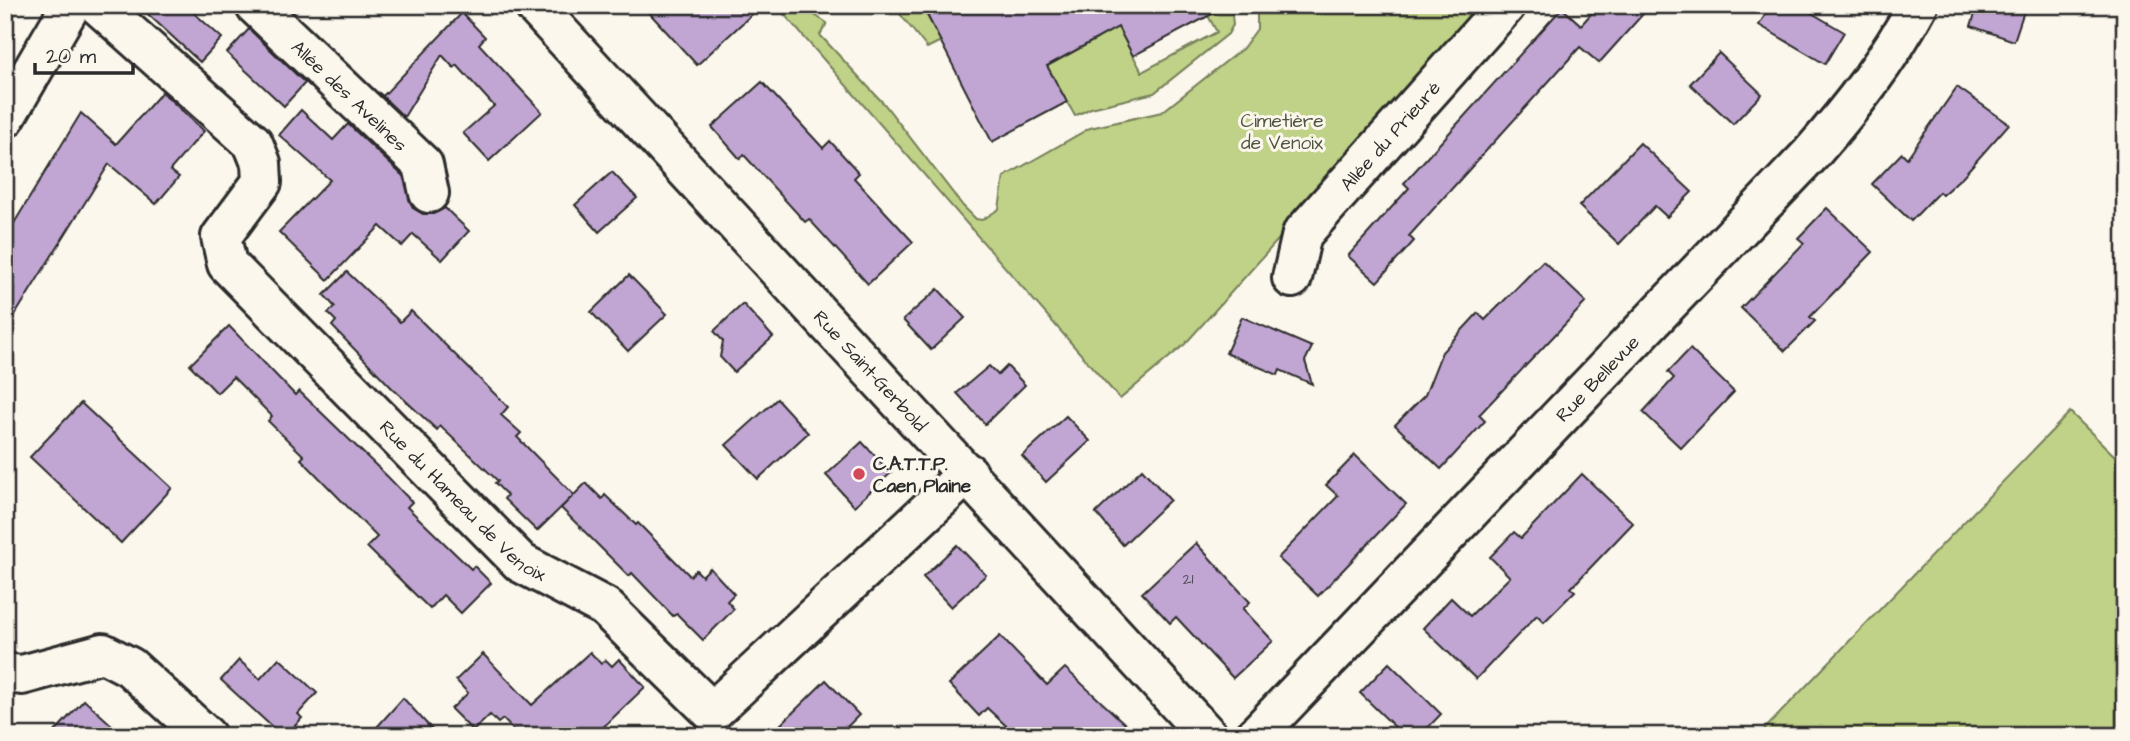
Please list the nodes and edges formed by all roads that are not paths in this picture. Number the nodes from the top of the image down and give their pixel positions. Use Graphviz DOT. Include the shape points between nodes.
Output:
graph roads {
  1 [pos="71,5"];
  2 [pos="98,5"];
  3 [pos="255,5"];
  4 [pos="534,5"];
  5 [pos="1506,5"];
  6 [pos="1918,5"];
  7 [pos="5,118"];
  8 [pos="429,193"];
  9 [pos="1292,278"];
  10 [pos="968,473"];
  11 [pos="5,673"];
  12 [pos="206,736"];
  13 [pos="1208,736"];
  14 [pos="1255,736"];
  1 -- 7 [label="street"];
  2 -- 10 [label="street, Rue du Hameau de Venoix" via="253,143 262,182 221,237 227,264 521,563 605,607 712,712"];
  3 -- 8 [label="street, Allée des Avelines" via="423,165"];
  4 -- 10 [label="street, Rue Saint-Gerbold"];
  5 -- 9 [label="street, Allée du Prieuré" via="1302,234"];
  6 -- 14 [label="street, Rue Bellevue" via="1862,96 1811,155"];
  10 -- 13 [label="street, Rue Saint-Gerbold"];
  11 -- 12 [label="street" via="22,675 103,653 130,667"];
}
